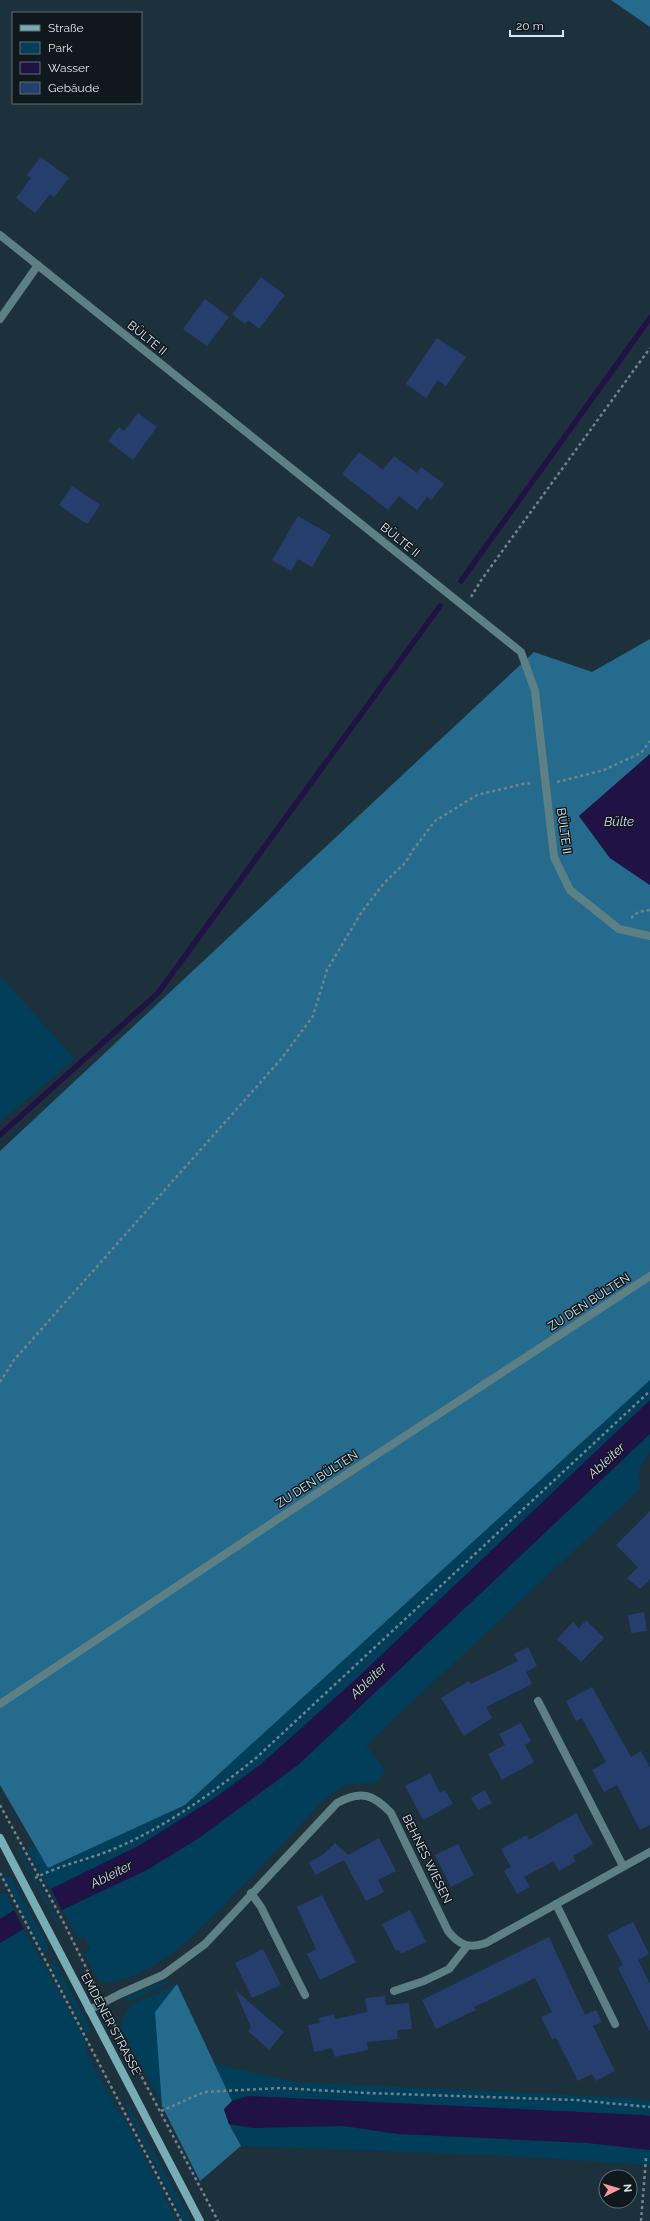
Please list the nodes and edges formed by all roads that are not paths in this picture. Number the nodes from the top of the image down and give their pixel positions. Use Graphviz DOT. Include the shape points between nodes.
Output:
graph roads {
  1 [pos="0,235"];
  2 [pos="38,266"];
  3 [pos="0,319"];
  4 [pos="650,936"];
  5 [pos="650,1276"];
  6 [pos="538,1701"];
  7 [pos="0,1704"];
  8 [pos="0,1838"];
  9 [pos="650,1852"];
  10 [pos="623,1866"];
  11 [pos="251,1893"];
  12 [pos="556,1904"];
  13 [pos="467,1946"];
  14 [pos="394,1992"];
  15 [pos="305,1995"];
  16 [pos="89,2010"];
  17 [pos="615,2024"];
  18 [pos="200,2221"];
  1 -- 2 [label="street, BÜLTE II"];
  2 -- 3 [label="street"];
  2 -- 4 [label="street, BÜLTE II" via="521,652 535,691 554,857 570,890 619,929"];
  5 -- 7 [label="street, ZU DEN BÜLTEN"];
  6 -- 10 [label="street"];
  8 -- 16 [label="street, EMDENER STRASSE"];
  9 -- 10 [label="street"];
  10 -- 12 [label="street"];
  11 -- 13 [label="street, BEHNES WIESEN" via="337,1803 356,1795 368,1796 379,1800 391,1813 448,1931 456,1941"];
  11 -- 15 [label="street" via="262,1907"];
  11 -- 16 [label="street, BEHNES WIESEN" via="205,1944 163,1975"];
  12 -- 13 [label="street" via="486,1943"];
  12 -- 17 [label="street"];
  13 -- 14 [label="street" via="449,1969"];
  16 -- 18 [label="street, EMDENER STRASSE"];
}
